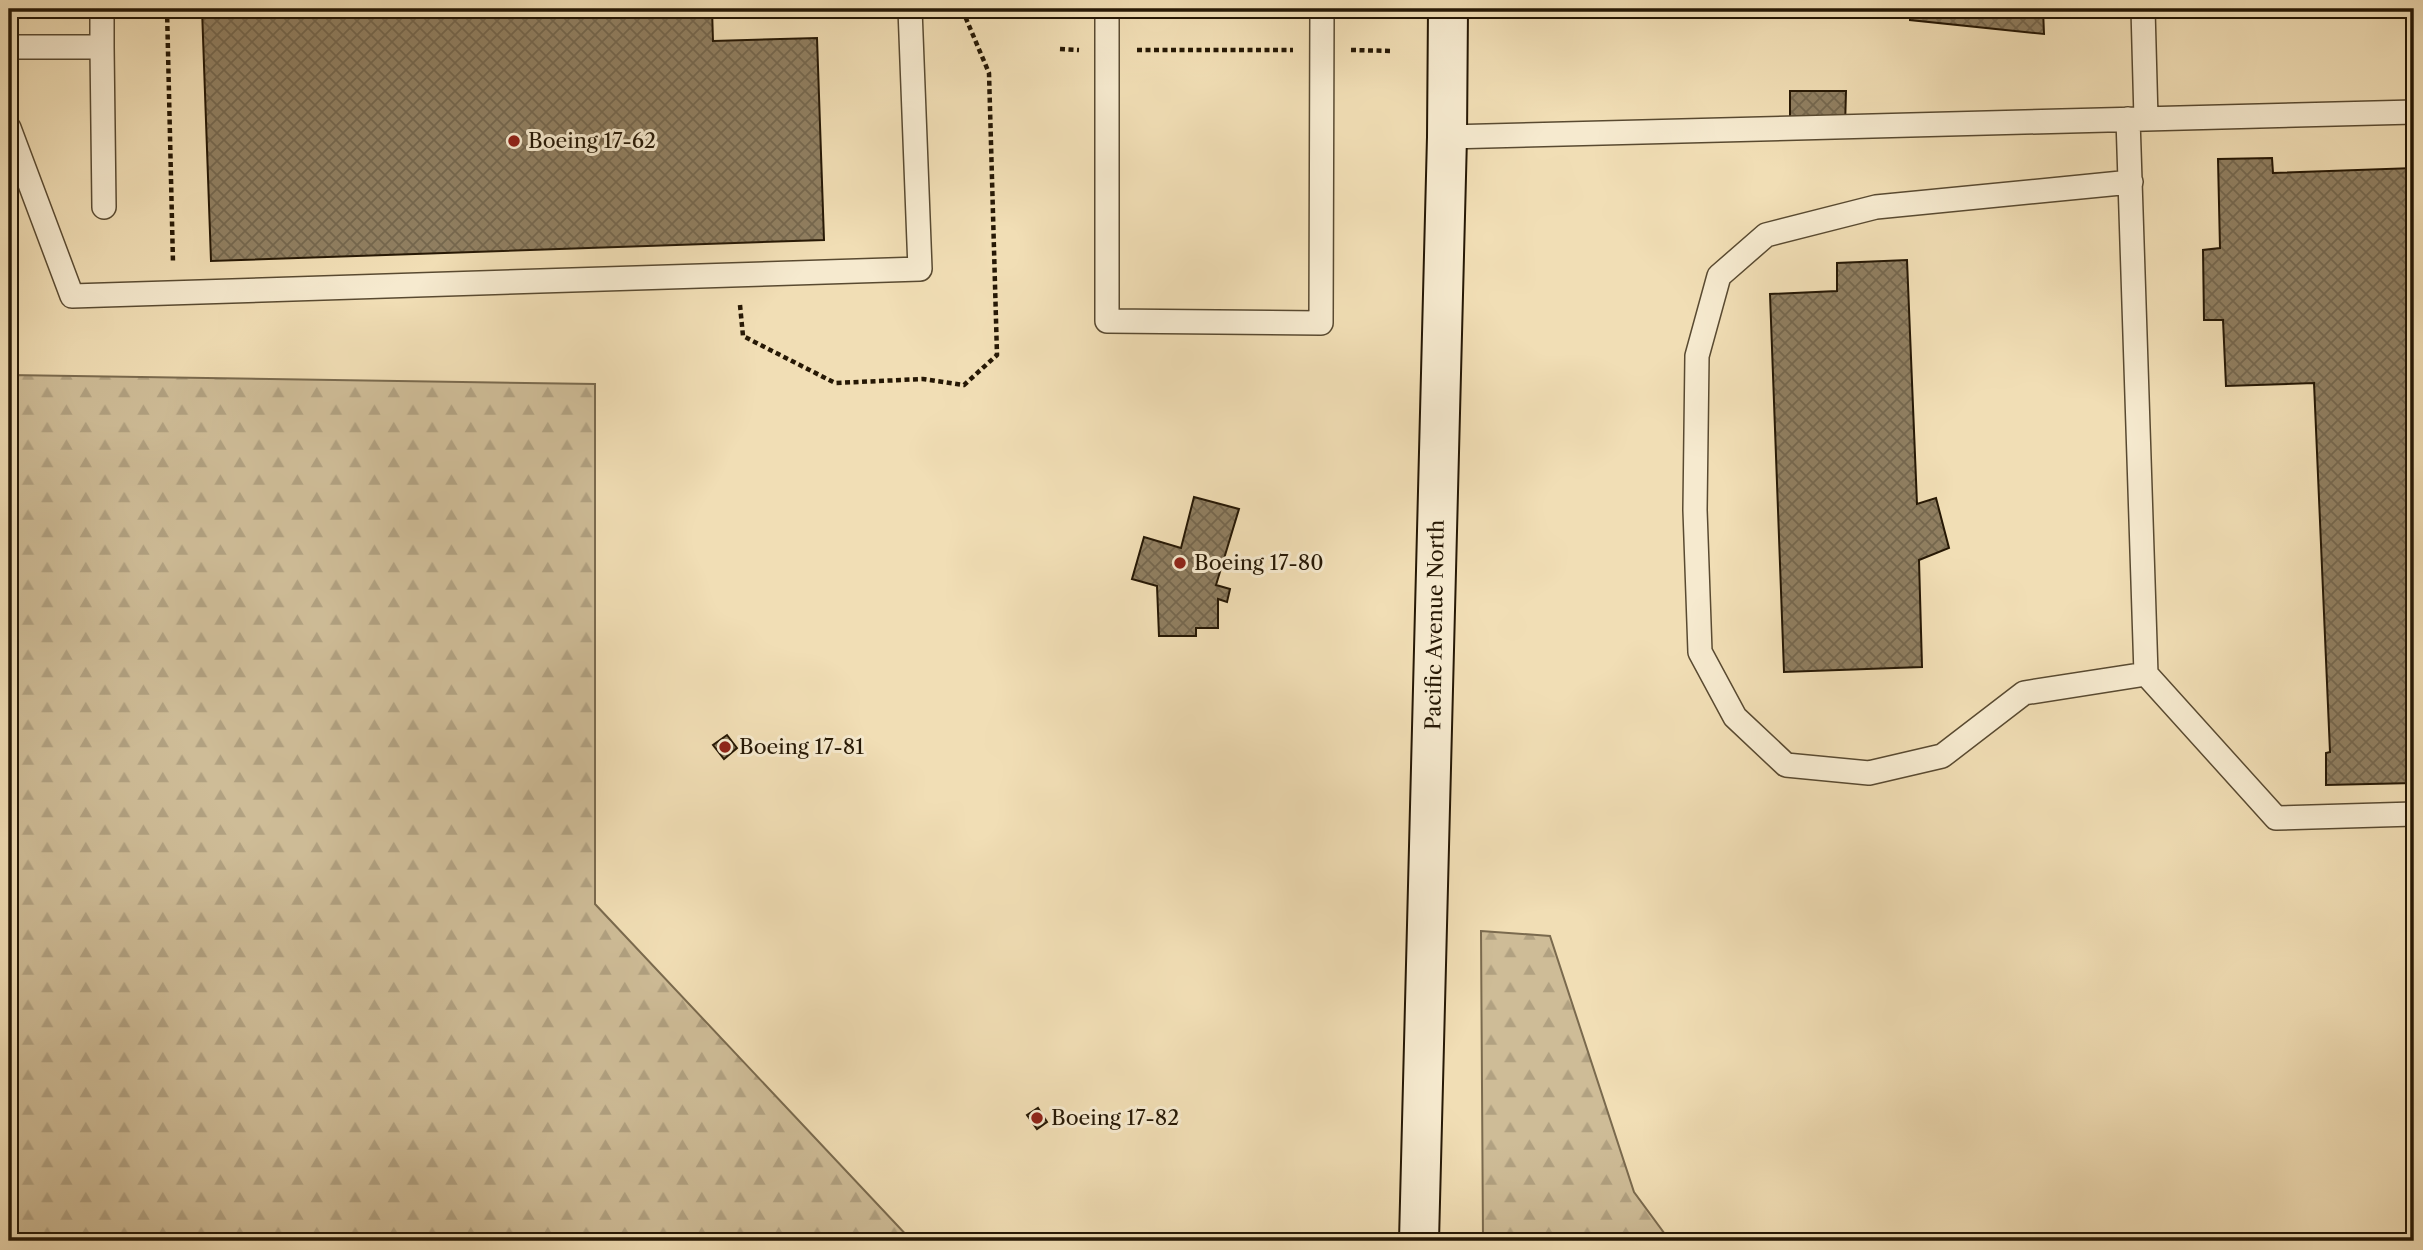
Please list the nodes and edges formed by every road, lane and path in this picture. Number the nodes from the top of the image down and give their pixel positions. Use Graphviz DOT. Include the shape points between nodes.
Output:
graph roads {
  1 [pos="31,9"];
  2 [pos="102,9"];
  3 [pos="910,9"];
  4 [pos="1107,9"];
  5 [pos="1321,9"];
  6 [pos="1448,9"];
  7 [pos="2143,9"];
  8 [pos="9,10"];
  9 [pos="9,47"];
  10 [pos="102,47"];
  11 [pos="1060,49"];
  12 [pos="1107,50"];
  13 [pos="1321,50"];
  14 [pos="1392,51"];
  15 [pos="2414,112"];
  16 [pos="2137,119"];
  17 [pos="9,128"];
  18 [pos="1447,137"];
  19 [pos="2131,182"];
  20 [pos="104,207"];
  21 [pos="2146,674"];
  22 [pos="2414,814"];
  23 [pos="1419,1241"];
  1 -- 8 [label="path"];
  2 -- 10 [label="lane"];
  3 -- 17 [label="lane" via="920,269 72,296"];
  4 -- 12 [label="lane"];
  5 -- 13 [label="lane"];
  6 -- 18 [label="street, Pacific Avenue North"];
  7 -- 16 [label="lane"];
  9 -- 10 [label="lane"];
  10 -- 20 [label="lane"];
  11 -- 12 [label="path"];
  12 -- 13 [label="path"];
  12 -- 13 [label="lane" via="1107,321 1321,323"];
  13 -- 14 [label="path"];
  15 -- 16 [label="lane"];
  16 -- 18 [label="lane"];
  16 -- 19 [label="lane"];
  18 -- 23 [label="street, Pacific Avenue North"];
  19 -- 21 [label="lane"];
  19 -- 21 [label="lane" via="1876,207 1766,235 1718,276 1698,356 1695,510 1700,652 1734,717 1786,765 1869,773 1942,756 2024,693"];
  21 -- 22 [label="lane" via="2276,818"];
}
